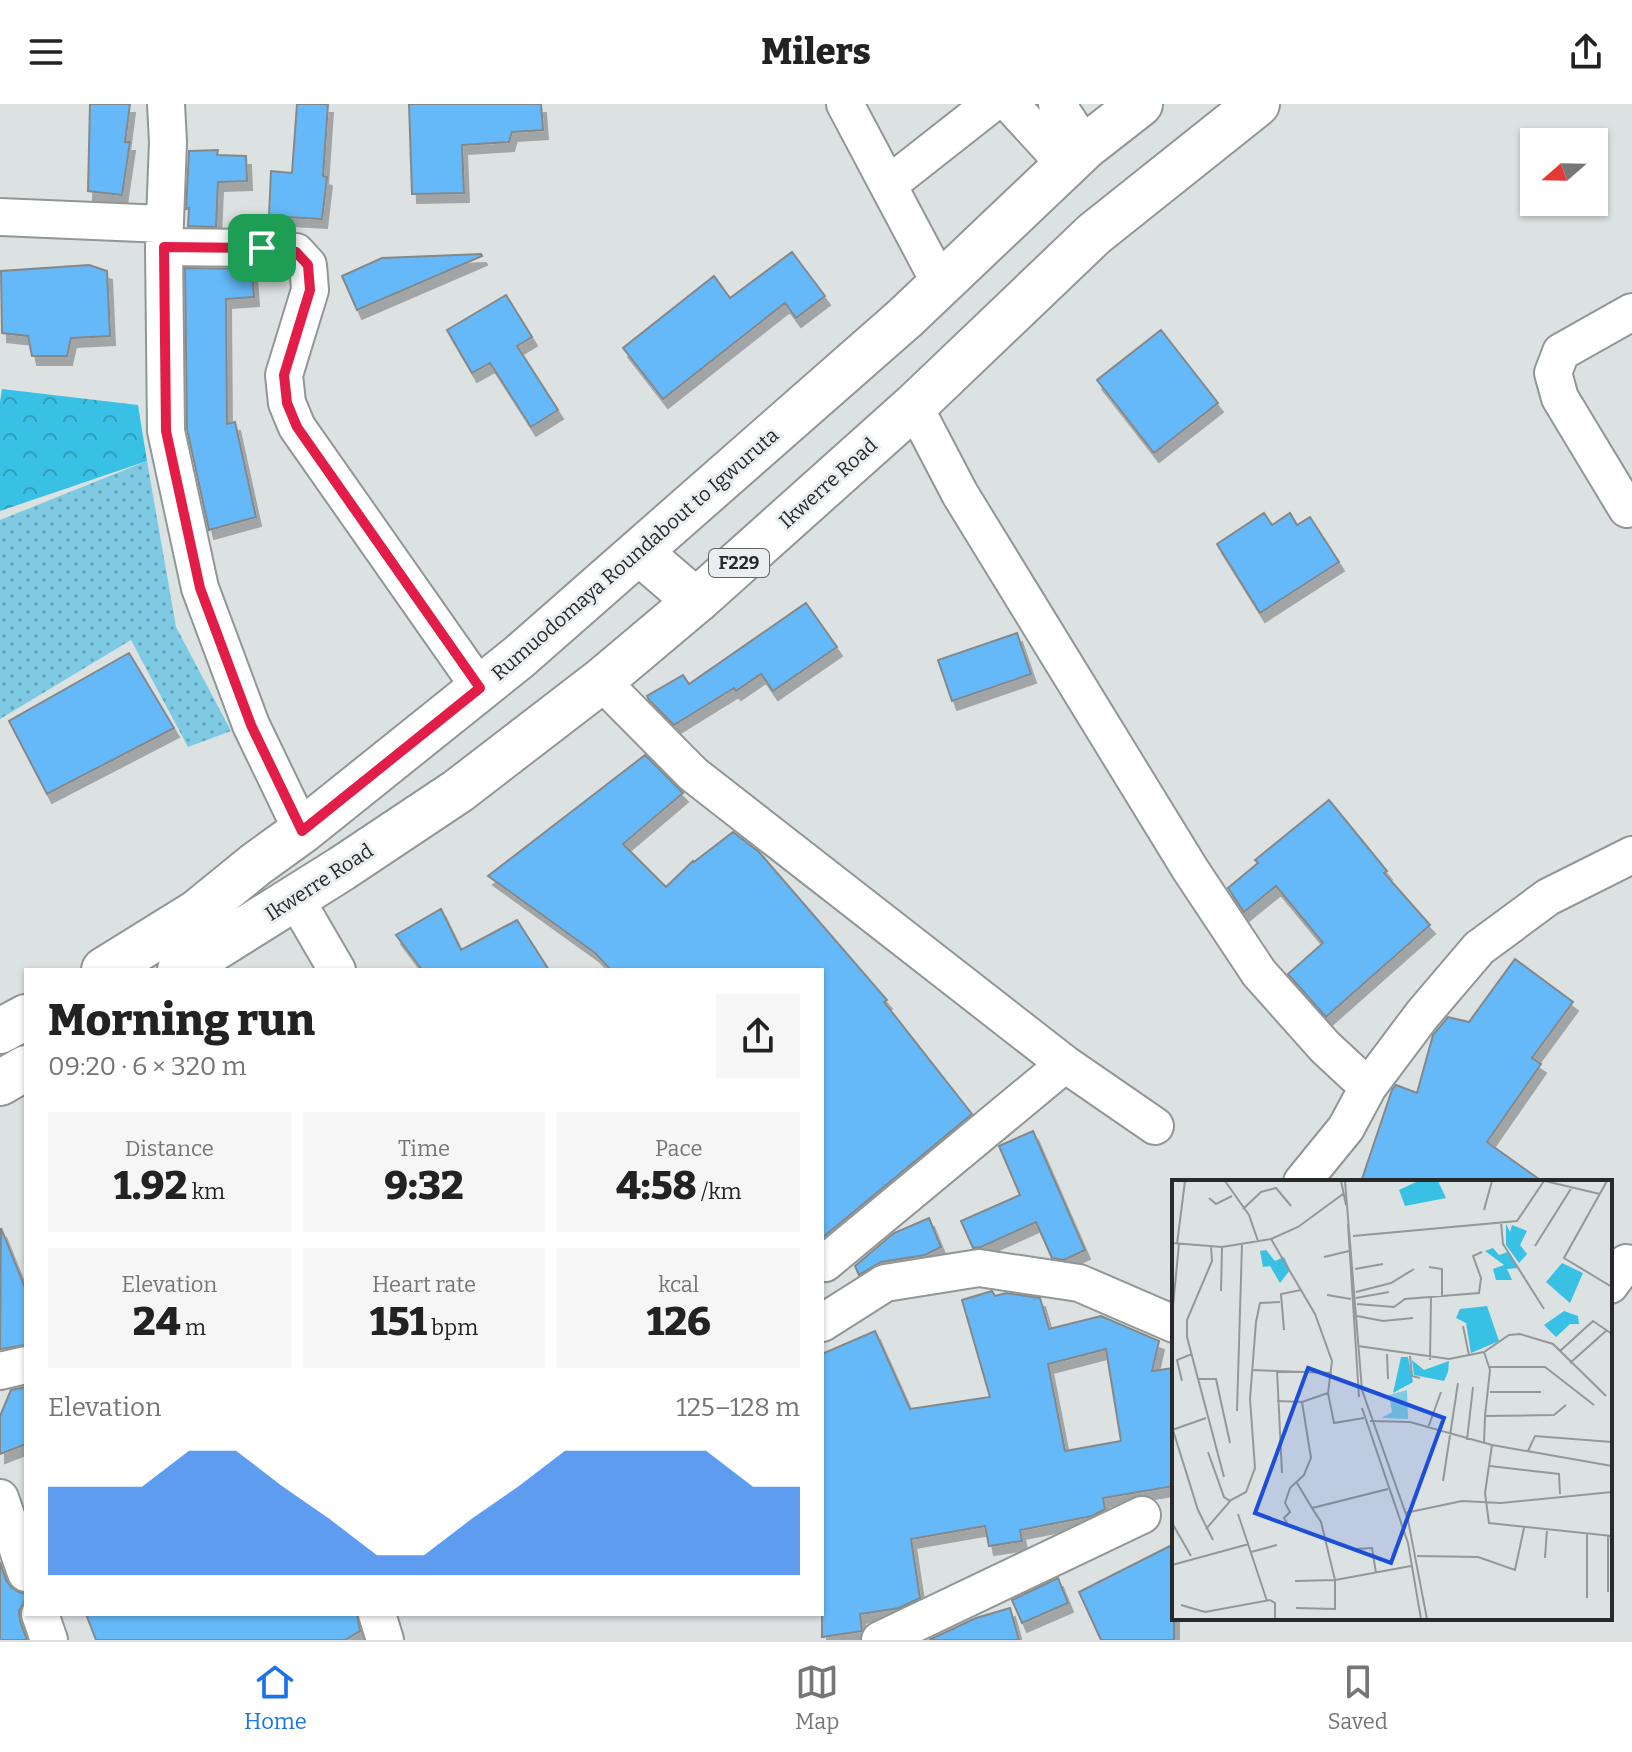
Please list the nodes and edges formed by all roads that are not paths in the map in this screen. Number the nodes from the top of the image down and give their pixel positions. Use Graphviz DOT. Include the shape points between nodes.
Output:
graph roads {
  1 [pos="166,104"];
  2 [pos="845,104"];
  3 [pos="991,104"];
  4 [pos="1010,104"];
  5 [pos="1057,104"];
  6 [pos="1140,104"];
  7 [pos="1257,104"];
  8 [pos="1075,156"];
  9 [pos="888,185"];
  10 [pos="0,217"];
  11 [pos="164,235"];
  12 [pos="941,285"];
  13 [pos="1632,312"];
  14 [pos="914,406"];
  15 [pos="1627,509"];
  16 [pos="639,552"];
  17 [pos="696,601"];
  18 [pos="601,681"];
  19 [pos="480,688"];
  20 [pos="302,831"];
  21 [pos="1632,855"];
  22 [pos="295,898"];
  23 [pos="107,968"];
  24 [pos="183,968"];
  25 [pos="336,968"];
  26 [pos="24,1018"];
  27 [pos="0,1031"];
  28 [pos="1065,1064"];
  29 [pos="24,1069"];
  30 [pos="0,1083"];
  31 [pos="1368,1087"];
  32 [pos="1155,1126"];
  33 [pos="1304,1180"];
  34 [pos="824,1263"];
  35 [pos="824,1322"];
  36 [pos="1172,1323"];
  37 [pos="24,1365"];
  38 [pos="0,1371"];
  39 [pos="0,1498"];
  40 [pos="1142,1515"];
  41 [pos="24,1567"];
  42 [pos="41,1616"];
  43 [pos="378,1616"];
  44 [pos="49,1640"];
  45 [pos="385,1640"];
  46 [pos="880,1640"];
  1 -- 11 [label="street"];
  2 -- 9 [label="street"];
  3 -- 9 [label="street"];
  4 -- 8 [label="street"];
  5 -- 8 [label="street"];
  6 -- 8 [label="main road, Rumuodomaya Roundabout to Igwuruta"];
  7 -- 14 [label="main road, Ikwerre Road / F229" via="1094,234"];
  8 -- 12 [label="main road, Rumuodomaya Roundabout to Igwuruta"];
  9 -- 12 [label="street"];
  10 -- 11 [label="street"];
  11 -- 19 [label="street" via="296,252 308,265 310,290 284,375 287,403 297,427"];
  11 -- 20 [label="street" via="166,431 200,588 251,725"];
  12 -- 16 [label="main road, Rumuodomaya Roundabout to Igwuruta"];
  13 -- 15 [label="street" via="1561,352 1553,373 1560,398"];
  14 -- 17 [label="main road, Ikwerre Road / F229"];
  14 -- 31 [label="street" via="968,507 1259,973"];
  16 -- 17 [label="main road"];
  16 -- 19 [label="main road, Rumuodomaya Roundabout to Igwuruta"];
  17 -- 18 [label="main road, Ikwerre Road / F229"];
  18 -- 22 [label="main road, Ikwerre Road / F229" via="458,791"];
  18 -- 28 [label="street" via="693,774"];
  19 -- 20 [label="main road, Rumuodomaya Roundabout to Igwuruta"];
  20 -- 23 [label="main road, Rumuodomaya Roundabout to Igwuruta" via="196,913"];
  21 -- 31 [label="street" via="1548,897 1479,948"];
  22 -- 24 [label="main road, Ikwerre Road / F229"];
  22 -- 25 [label="street"];
  26 -- 27 [label="main road"];
  28 -- 32 [label="street"];
  28 -- 34 [label="street"];
  29 -- 30 [label="main road"];
  31 -- 33 [label="street" via="1346,1128"];
  35 -- 36 [label="street" via="885,1283 979,1268 1079,1283"];
  37 -- 38 [label="street"];
  39 -- 41 [label="street"];
  40 -- 46 [label="street"];
  42 -- 44 [label="street"];
  43 -- 45 [label="street"];
}
